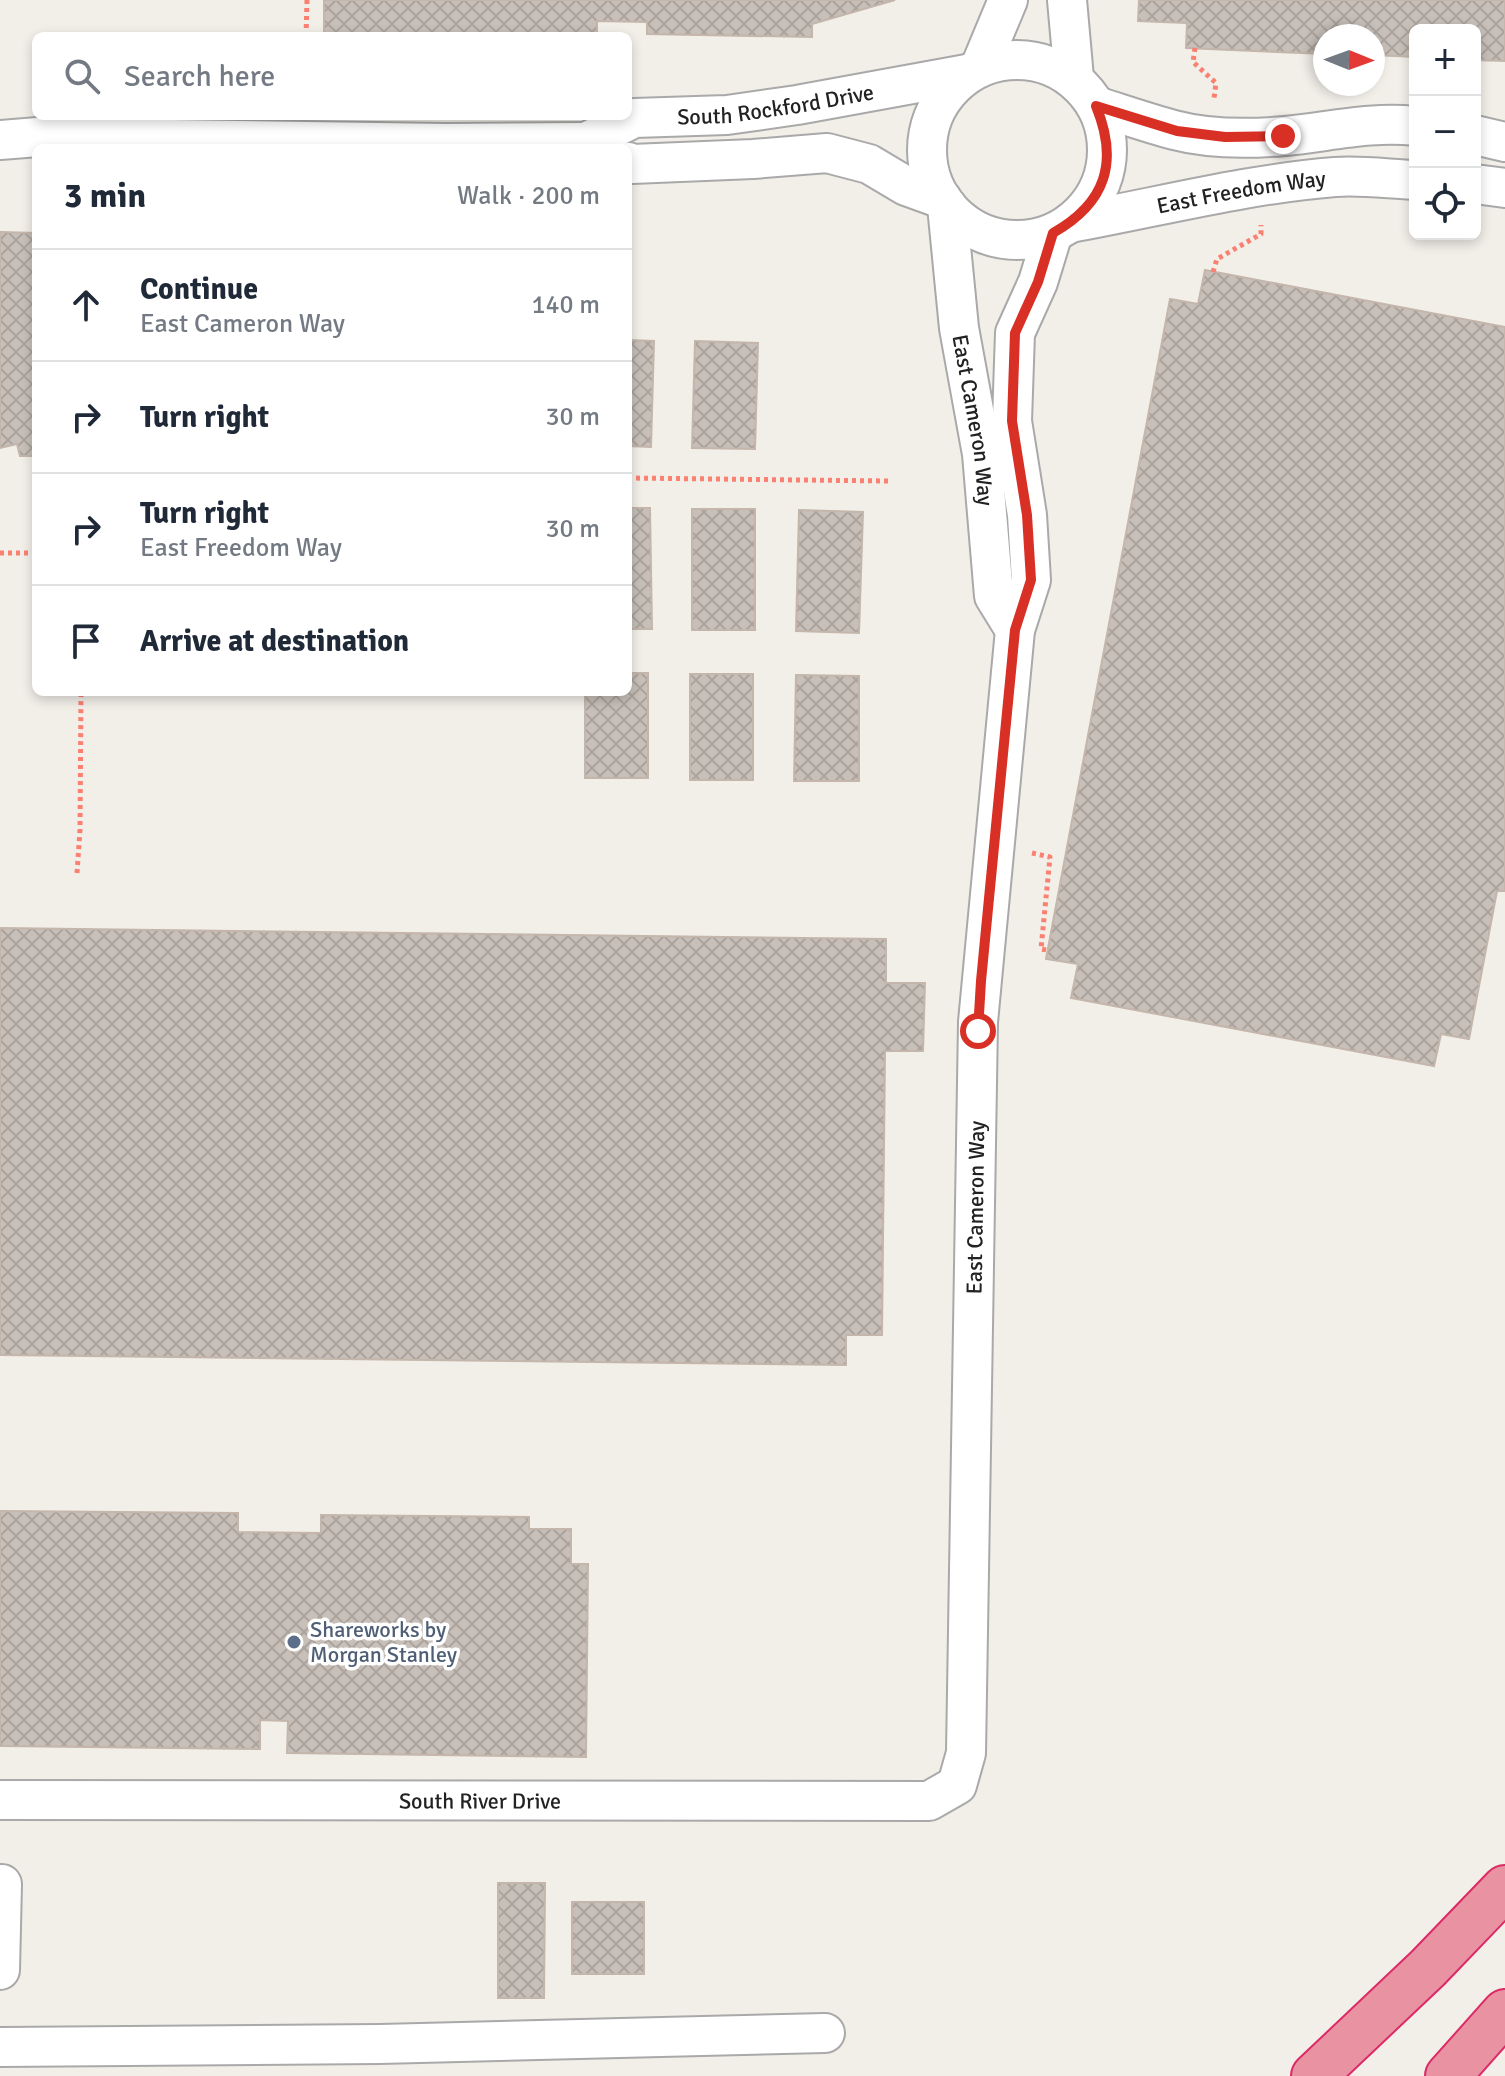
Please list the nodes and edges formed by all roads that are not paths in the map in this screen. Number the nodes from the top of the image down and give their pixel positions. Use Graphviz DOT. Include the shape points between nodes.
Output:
graph roads {
  1 [pos="1008,0"];
  2 [pos="1067,0"];
  3 [pos="974,70"];
  4 [pos="1085,92"];
  5 [pos="632,119"];
  6 [pos="631,120"];
  7 [pos="1409,126"];
  8 [pos="1481,136"];
  9 [pos="0,140"];
  10 [pos="1505,142"];
  11 [pos="512,144"];
  12 [pos="594,144"];
  13 [pos="632,164"];
  14 [pos="1409,180"];
  15 [pos="1481,185"];
  16 [pos="1505,188"];
  17 [pos="944,203"];
  18 [pos="1062,228"];
  19 [pos="1015,630"];
  20 [pos="957,1785"];
  21 [pos="0,1800"];
  22 [pos="0,1884"];
  23 [pos="1505,1888"];
  24 [pos="0,1970"];
  25 [pos="1505,2012"];
  26 [pos="825,2033"];
  27 [pos="0,2047"];
  28 [pos="332,2060"];
  29 [pos="1314,2076"];
  30 [pos="1448,2076"];
  1 -- 3 [label="street"];
  2 -- 4 [label="street"];
  3 -- 4 [label="street" via="1028,59 1052,66"];
  3 -- 5 [label="street, South Rockford Drive" via="797,105"];
  3 -- 17 [label="street" via="947,92 927,140 928,167"];
  4 -- 7 [label="street" via="1177,131 1225,137"];
  4 -- 18 [label="street" via="1105,126 1106,170 1086,209"];
  6 -- 12 [label="street, South Rockford Drive"];
  8 -- 10 [label="street"];
  9 -- 11 [label="street, South Rockford Drive"];
  13 -- 17 [label="street" via="827,153 869,164"];
  14 -- 18 [label="street, East Freedom Way" via="1338,177 1219,192"];
  15 -- 16 [label="street"];
  17 -- 18 [label="street" via="958,219 1003,240 1029,240"];
  17 -- 19 [label="street, East Cameron Way" via="982,454 994,596"];
  18 -- 19 [label="street, East Cameron Way" via="1015,333 1012,421 1031,580"];
  19 -- 20 [label="street, East Cameron Way" via="978,1022 966,1753"];
  20 -- 21 [label="street, South River Drive" via="929,1801"];
  22 -- 24 [label="street"];
  23 -- 29 [label="highway"];
  25 -- 30 [label="highway"];
  26 -- 28 [label="street"];
  27 -- 28 [label="street"];
}
